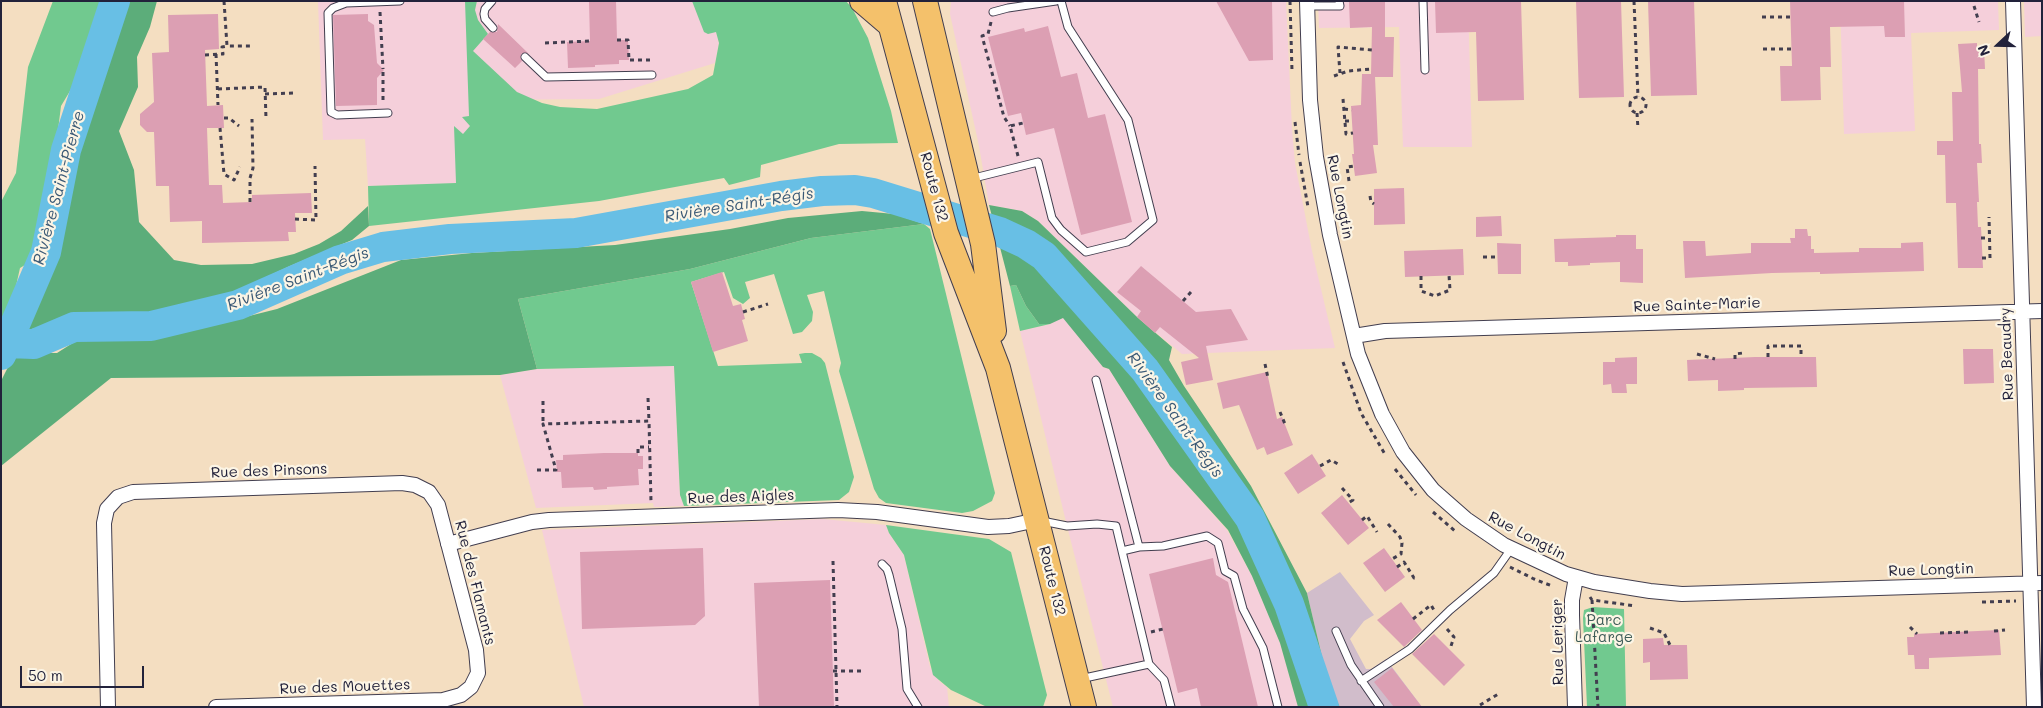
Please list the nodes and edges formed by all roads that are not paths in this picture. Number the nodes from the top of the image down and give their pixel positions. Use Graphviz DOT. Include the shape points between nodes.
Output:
graph roads {
  1 [pos="400,1"];
  2 [pos="492,1"];
  3 [pos="862,1"];
  4 [pos="884,1"];
  5 [pos="925,1"];
  6 [pos="1056,1"];
  7 [pos="1061,1"];
  8 [pos="1339,1"];
  9 [pos="1423,1"];
  10 [pos="2013,1"];
  11 [pos="1307,4"];
  12 [pos="993,12"];
  13 [pos="890,25"];
  14 [pos="493,28"];
  15 [pos="525,58"];
  16 [pos="1425,70"];
  17 [pos="652,76"];
  18 [pos="388,113"];
  19 [pos="967,180"];
  20 [pos="2042,311"];
  21 [pos="2022,312"];
  22 [pos="1354,336"];
  23 [pos="998,368"];
  24 [pos="1096,380"];
  25 [pos="426,490"];
  26 [pos="1037,520"];
  27 [pos="448,544"];
  28 [pos="1139,547"];
  29 [pos="1511,549"];
  30 [pos="1122,551"];
  31 [pos="882,564"];
  32 [pos="1576,577"];
  33 [pos="2036,583"];
  34 [pos="1336,630"];
  35 [pos="1149,664"];
  36 [pos="1077,680"];
  37 [pos="1361,682"];
  38 [pos="471,687"];
  39 [pos="108,707"];
  40 [pos="216,707"];
  41 [pos="918,707"];
  42 [pos="1084,707"];
  43 [pos="1171,707"];
  44 [pos="1278,707"];
  45 [pos="1380,707"];
  46 [pos="1575,707"];
  47 [pos="2034,707"];
  1 -- 18 [label="lane" via="346,3 333,8 328,14 331,112 337,115"];
  2 -- 14 [label="lane" via="484,14"];
  3 -- 13 [label="highway"];
  4 -- 13 [label="highway, Route 132"];
  5 -- 19 [label="highway, Route 132"];
  6 -- 12 [label="lane"];
  7 -- 19 [label="lane" via="1068,26 1128,120 1153,220 1127,242 1086,252 1052,218 1038,162"];
  8 -- 11 [label="lane" via="1340,6"];
  9 -- 16 [label="lane"];
  10 -- 21 [label="street, Rue Beaudry"];
  11 -- 22 [label="street, Rue Longtin" via="1313,141 1325,212"];
  13 -- 23 [label="highway, Route 132" via="946,232"];
  15 -- 17 [label="lane" via="546,77"];
  19 -- 23 [label="highway, Route 132" via="983,244"];
  20 -- 21 [label="street, Rue Sainte-Marie"];
  21 -- 22 [label="street, Rue Sainte-Marie" via="1385,331"];
  21 -- 33 [label="street, Rue Beaudry"];
  22 -- 29 [label="street, Rue Longtin" via="1361,363 1382,414 1412,465 1437,494 1466,519"];
  23 -- 26 [label="highway, Route 132"];
  24 -- 28 [label="lane"];
  25 -- 27 [label="street, Rue des Flamants" via="438,506"];
  25 -- 39 [label="street, Rue des Pinsons" via="402,484 143,492 127,493 114,500 107,509 104,523"];
  26 -- 27 [label="street, Rue des Aigles" via="988,527 838,510 550,520"];
  26 -- 30 [label="lane" via="1067,526 1116,526"];
  26 -- 36 [label="highway, Route 132"];
  27 -- 38 [label="street, Rue des Flamants" via="478,660 476,678"];
  28 -- 30 [label="lane"];
  28 -- 44 [label="lane" via="1163,546 1207,536 1218,543 1225,571 1234,576 1243,609 1263,648"];
  29 -- 32 [label="street, Rue Longtin"];
  29 -- 37 [label="lane" via="1494,573 1410,649"];
  30 -- 35 [label="lane"];
  31 -- 41 [label="lane" via="889,575 902,629 907,689"];
  32 -- 33 [label="street, Rue Longtin" via="1628,588 1682,594"];
  32 -- 46 [label="street, Rue Leriger" via="1572,600"];
  33 -- 47 [label="street, Rue Beaudry"];
  34 -- 37 [label="lane"];
  35 -- 36 [label="lane"];
  35 -- 43 [label="lane" via="1164,680"];
  36 -- 42 [label="highway, Route 132"];
  37 -- 45 [label="lane"];
  38 -- 40 [label="street, Rue des Mouettes" via="460,695 443,700"];
}
